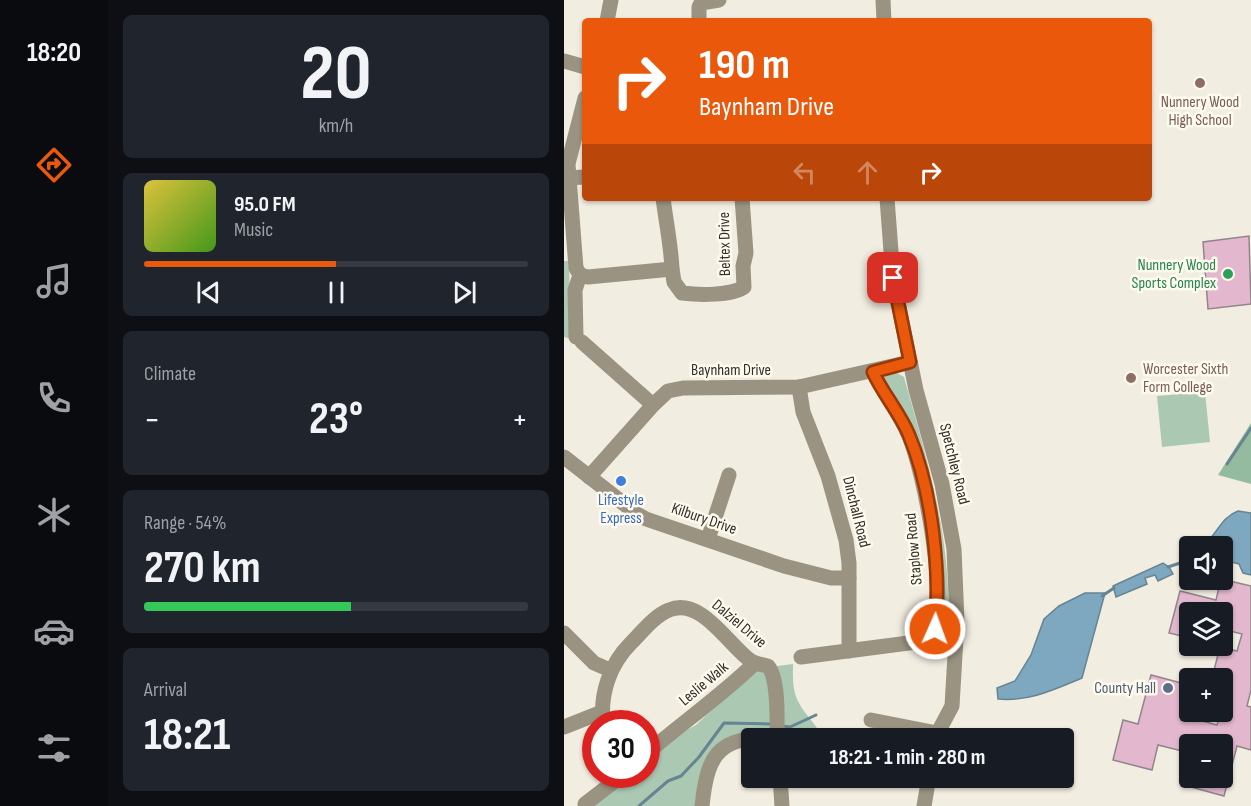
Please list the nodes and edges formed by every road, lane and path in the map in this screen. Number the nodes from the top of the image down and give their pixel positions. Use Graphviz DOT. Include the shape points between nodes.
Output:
graph roads {
  1 [pos="611,0"];
  2 [pos="719,0"];
  3 [pos="883,0"];
  4 [pos="701,2"];
  5 [pos="608,18"];
  6 [pos="699,18"];
  7 [pos="884,18"];
  8 [pos="564,61"];
  9 [pos="582,66"];
  10 [pos="582,109"];
  11 [pos="582,177"];
  12 [pos="566,178"];
  13 [pos="663,201"];
  14 [pos="742,201"];
  15 [pos="887,201"];
  16 [pos="569,257"];
  17 [pos="672,269"];
  18 [pos="580,276"];
  19 [pos="910,362"];
  20 [pos="873,372"];
  21 [pos="799,387"];
  22 [pos="653,405"];
  23 [pos="564,457"];
  24 [pos="729,475"];
  25 [pos="589,477"];
  26 [pos="708,540"];
  27 [pos="849,578"];
  28 [pos="564,633"];
  29 [pos="849,651"];
  30 [pos="801,657"];
  31 [pos="755,663"];
  32 [pos="610,670"];
  33 [pos="603,710"];
  34 [pos="871,720"];
  35 [pos="582,722"];
  36 [pos="564,727"];
  37 [pos="777,728"];
  38 [pos="906,728"];
  39 [pos="940,728"];
  40 [pos="741,739"];
  41 [pos="660,742"];
  42 [pos="606,788"];
  43 [pos="781,788"];
  44 [pos="927,788"];
  45 [pos="585,804"];
  46 [pos="702,806"];
  47 [pos="782,806"];
  48 [pos="924,806"];
  1 -- 5 [label="street"];
  2 -- 4 [label="street"];
  3 -- 7 [label="street"];
  4 -- 6 [label="street"];
  8 -- 9 [label="street"];
  10 -- 12 [label="street"];
  11 -- 12 [label="street"];
  12 -- 16 [label="street"];
  13 -- 17 [label="street"];
  14 -- 17 [label="street, Beltex Drive" via="744,287 697,295 682,293 674,282"];
  15 -- 19 [label="street, Spetchley Road" via="893,278"];
  16 -- 18 [label="street"];
  17 -- 18 [label="street"];
  18 -- 22 [label="street" via="575,290 579,340"];
  19 -- 20 [label="street, Baynham Drive"];
  19 -- 39 [label="street, Spetchley Road" via="942,484 955,558 957,621 952,706"];
  20 -- 21 [label="street, Baynham Drive"];
  20 -- 29 [label="street, Staplow Road" via="910,436 927,499 934,539 936,621 930,639"];
  21 -- 22 [label="street, Baynham Drive" via="675,388"];
  21 -- 27 [label="street, Dinchall Road" via="803,412 836,501 846,540"];
  22 -- 25 [label="street, Baynham Drive"];
  23 -- 25 [label="street, Kilbury Drive"];
  24 -- 26 [label="street"];
  25 -- 26 [label="street, Kilbury Drive" via="637,514"];
  26 -- 27 [label="street, Kilbury Drive" via="784,566 831,578"];
  27 -- 29 [label="street, Dinchall Road"];
  28 -- 32 [label="street" via="594,663"];
  29 -- 30 [label="street, Staplow Road"];
  31 -- 32 [label="street, Dalziel Drive" via="695,610 680,608 660,615 618,656"];
  31 -- 37 [label="street, Dalziel Drive" via="772,670"];
  31 -- 41 [label="street, Leslie Walk"];
  32 -- 33 [label="street, Dalziel Drive"];
  34 -- 38 [label="street"];
  35 -- 36 [label="street, Dalziel Drive"];
  40 -- 46 [label="street" via="718,753 704,784"];
  42 -- 45 [label="street"];
  43 -- 47 [label="street"];
  44 -- 48 [label="street"];
}
